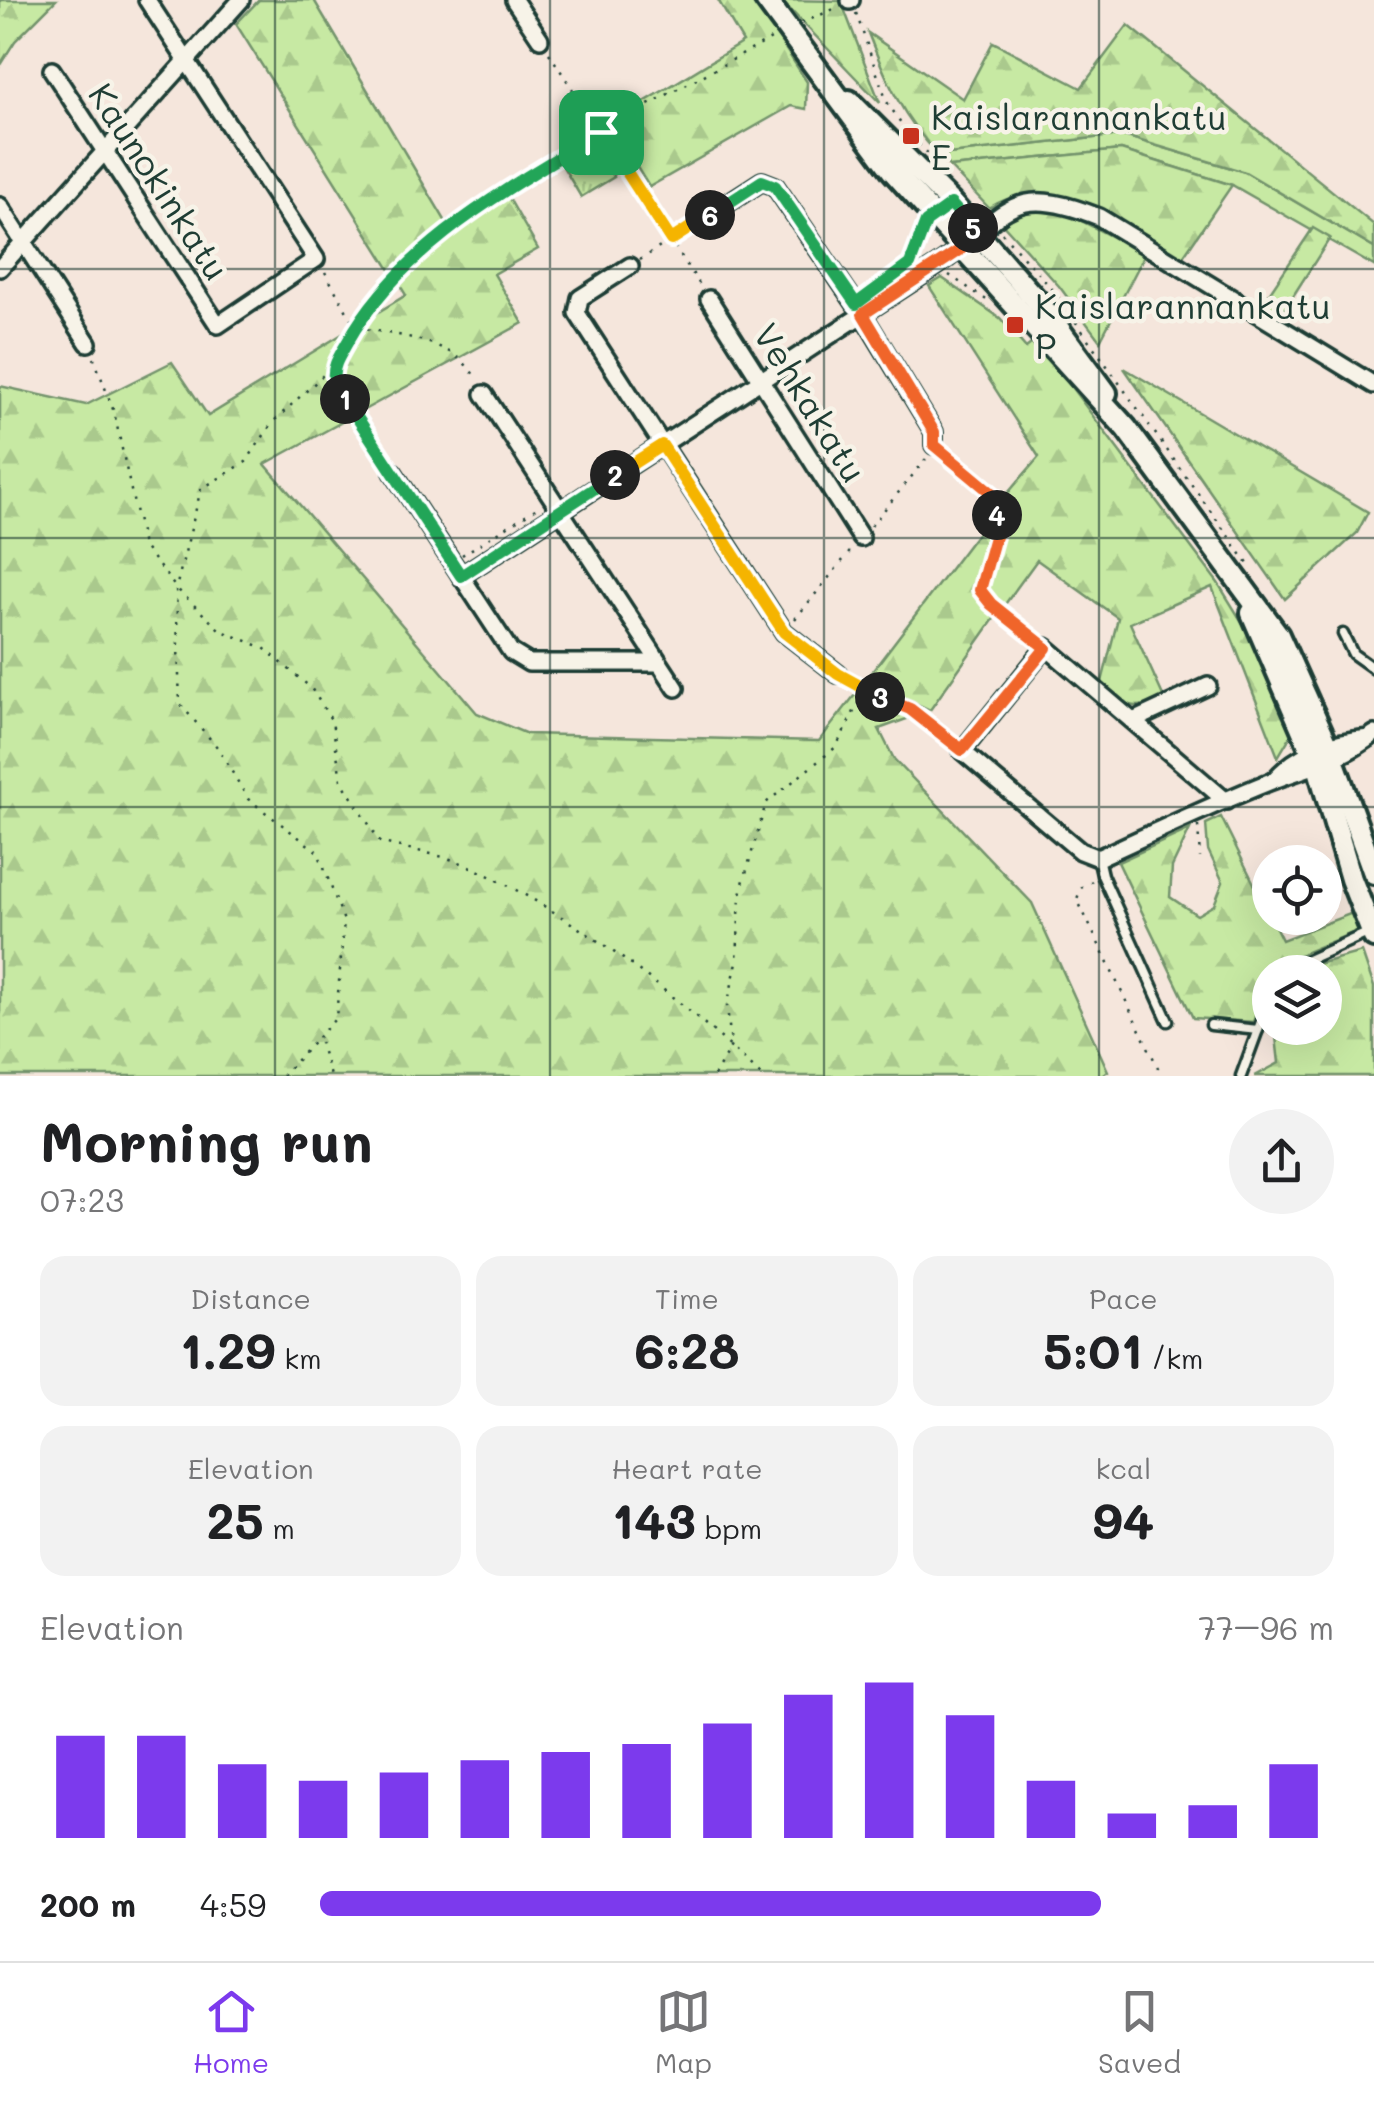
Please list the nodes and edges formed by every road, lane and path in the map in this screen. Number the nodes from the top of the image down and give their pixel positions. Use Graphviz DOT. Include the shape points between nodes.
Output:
graph roads {
  1 [pos="147,0"];
  2 [pos="240,0"];
  3 [pos="514,0"];
  4 [pos="766,0"];
  5 [pos="540,39"];
  6 [pos="738,57"];
  7 [pos="187,60"];
  8 [pos="52,70"];
  9 [pos="839,94"];
  10 [pos="601,132"];
  11 [pos="104,153"];
  12 [pos="0,206"];
  13 [pos="717,210"];
  14 [pos="932,217"];
  15 [pos="977,233"];
  16 [pos="671,240"];
  17 [pos="22,243"];
  18 [pos="960,250"];
  19 [pos="316,259"];
  20 [pos="630,266"];
  21 [pos="0,268"];
  22 [pos="947,274"];
  23 [pos="898,277"];
  24 [pos="710,299"];
  25 [pos="989,302"];
  26 [pos="863,314"];
  27 [pos="356,327"];
  28 [pos="88,343"];
  29 [pos="336,364"];
  30 [pos="762,380"];
  31 [pos="1374,385"];
  32 [pos="484,394"];
  33 [pos="1126,428"];
  34 [pos="662,445"];
  35 [pos="934,445"];
  36 [pos="393,472"];
  37 [pos="556,505"];
  38 [pos="861,538"];
  39 [pos="456,569"];
  40 [pos="176,588"];
  41 [pos="1343,634"];
  42 [pos="1046,648"];
  43 [pos="659,662"];
  44 [pos="1374,669"];
  45 [pos="838,674"];
  46 [pos="1208,686"];
  47 [pos="676,688"];
  48 [pos="865,690"];
  49 [pos="1135,720"];
  50 [pos="1372,736"];
  51 [pos="962,750"];
  52 [pos="1323,756"];
  53 [pos="1226,801"];
  54 [pos="1195,814"];
  55 [pos="1098,858"];
  56 [pos="1200,858"];
  57 [pos="1374,873"];
  58 [pos="1102,876"];
  59 [pos="1373,932"];
  60 [pos="1320,955"];
  61 [pos="1168,1021"];
  62 [pos="1212,1025"];
  63 [pos="1252,1029"];
  64 [pos="320,1041"];
  65 [pos="1252,1045"];
  66 [pos="731,1046"];
  67 [pos="282,1076"];
  68 [pos="330,1076"];
  69 [pos="714,1076"];
  70 [pos="762,1076"];
  71 [pos="1162,1076"];
  72 [pos="1240,1076"];
  1 -- 7 [label="street"];
  2 -- 7 [label="street"];
  3 -- 5 [label="street"];
  4 -- 9 [label="street"];
  5 -- 10 [label="path"];
  6 -- 10 [label="path"];
  7 -- 11 [label="street"];
  7 -- 19 [label="street"];
  8 -- 11 [label="street, Kaunokinkatu"];
  9 -- 14 [label="street"];
  9 -- 15 [label="street" via="873,120"];
  10 -- 16 [label="path"];
  10 -- 27 [label="path" via="462,219"];
  11 -- 17 [label="street"];
  11 -- 19 [label="street, Kaunokinkatu" via="218,324"];
  12 -- 17 [label="street"];
  13 -- 16 [label="path"];
  13 -- 26 [label="street" via="762,181 775,186"];
  14 -- 18 [label="street"];
  14 -- 23 [label="path"];
  15 -- 18 [label="street"];
  15 -- 31 [label="street" via="997,213 1022,202 1065,204 1099,217"];
  15 -- 33 [label="street" via="1096,376"];
  16 -- 20 [label="path"];
  16 -- 24 [label="path"];
  17 -- 21 [label="street"];
  17 -- 28 [label="street"];
  18 -- 26 [label="street"];
  18 -- 33 [label="street"];
  19 -- 27 [label="path"];
  20 -- 34 [label="street" via="580,298 578,313"];
  22 -- 25 [label="path"];
  24 -- 30 [label="street, Vehkakatu"];
  26 -- 30 [label="street"];
  26 -- 35 [label="street" via="934,432"];
  27 -- 29 [label="path"];
  27 -- 32 [label="path" via="447,348 466,362"];
  28 -- 40 [label="path" via="114,412 143,546"];
  29 -- 36 [label="path" via="336,384"];
  29 -- 40 [label="path" via="273,422 246,462 201,489"];
  30 -- 34 [label="street"];
  30 -- 38 [label="street, Vehkakatu"];
  32 -- 37 [label="street"];
  33 -- 52 [label="street" via="1278,635"];
  34 -- 37 [label="street"];
  34 -- 45 [label="street" via="784,632"];
  35 -- 42 [label="path" via="994,495 998,526 980,590"];
  36 -- 39 [label="street"];
  37 -- 39 [label="street"];
  37 -- 39 [label="path"];
  37 -- 43 [label="street"];
  39 -- 43 [label="street" via="511,652 529,662"];
  40 -- 64 [label="path" via="180,704 218,748 248,799 318,852 344,921 336,1018"];
  40 -- 66 [label="path" via="220,630 264,648 311,688 332,721 341,780 380,842 466,865 566,921"];
  41 -- 44 [label="lane" via="1353,654"];
  42 -- 49 [label="street"];
  42 -- 51 [label="street"];
  43 -- 47 [label="street"];
  45 -- 48 [label="path"];
  46 -- 49 [label="street"];
  48 -- 51 [label="path" via="910,709"];
  48 -- 66 [label="path" via="836,747 766,802 740,894 738,962 727,1006"];
  49 -- 53 [label="street"];
  50 -- 52 [label="street"];
  51 -- 55 [label="street" via="1080,851"];
  52 -- 53 [label="street"];
  52 -- 57 [label="street"];
  52 -- 59 [label="street"];
  53 -- 54 [label="street"];
  54 -- 55 [label="street"];
  54 -- 56 [label="path"];
  55 -- 58 [label="lane"];
  58 -- 61 [label="lane"];
  58 -- 71 [label="path" via="1081,888 1078,899"];
  59 -- 60 [label="lane"];
  62 -- 63 [label="lane"];
  64 -- 67 [label="path"];
  64 -- 68 [label="path"];
  65 -- 72 [label="lane"];
  66 -- 69 [label="path"];
  66 -- 70 [label="path"];
}
